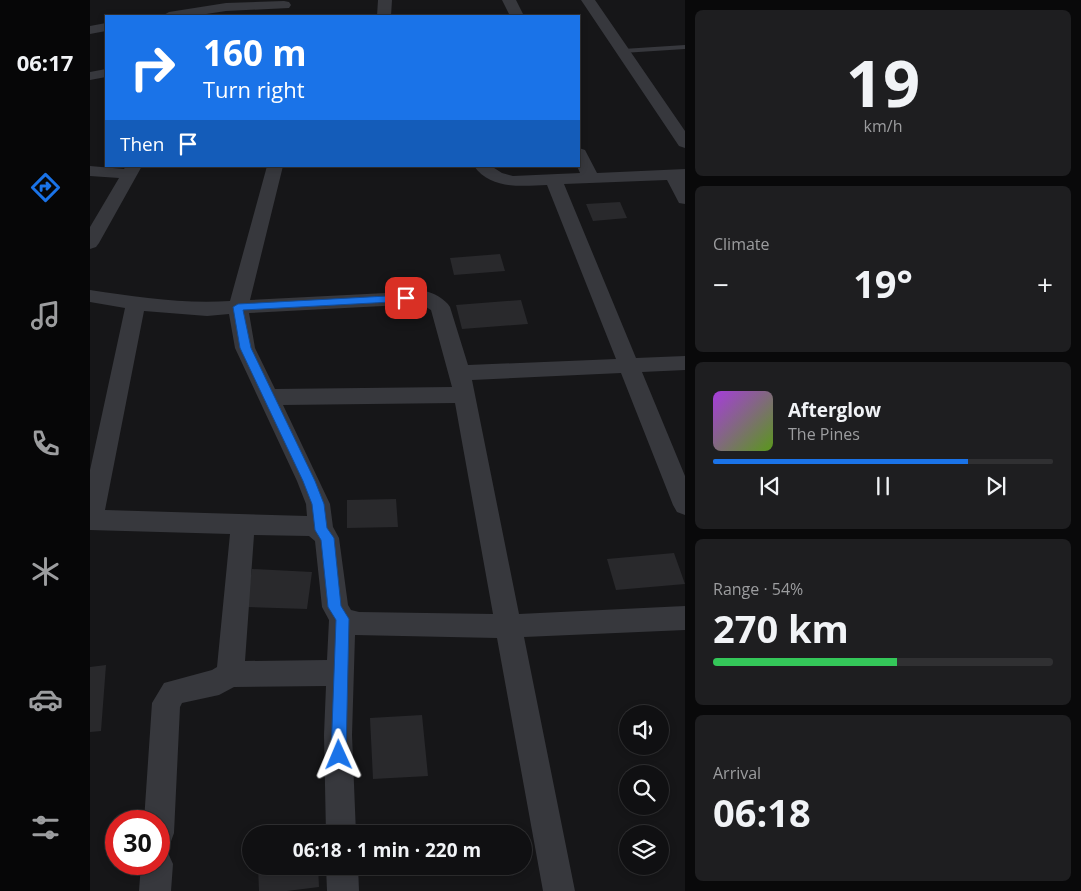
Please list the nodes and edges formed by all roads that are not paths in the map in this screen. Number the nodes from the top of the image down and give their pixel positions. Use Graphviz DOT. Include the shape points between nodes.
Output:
graph roads {
  1 [pos="184,0"];
  2 [pos="385,0"];
  3 [pos="510,0"];
  4 [pos="588,0"];
  5 [pos="250,3"];
  6 [pos="284,7"];
  7 [pos="195,14"];
  8 [pos="384,15"];
  9 [pos="517,15"];
  10 [pos="105,27"];
  11 [pos="90,30"];
  12 [pos="685,47"];
  13 [pos="623,51"];
  14 [pos="105,73"];
  15 [pos="90,76"];
  16 [pos="685,143"];
  17 [pos="580,155"];
  18 [pos="275,167"];
  19 [pos="483,167"];
  20 [pos="132,170"];
  21 [pos="90,171"];
  22 [pos="679,175"];
  23 [pos="591,179"];
  24 [pos="554,180"];
  25 [pos="685,199"];
  26 [pos="90,243"];
  27 [pos="90,296"];
  28 [pos="136,304"];
  29 [pos="238,307"];
  30 [pos="685,362"];
  31 [pos="629,365"];
  32 [pos="460,373"];
  33 [pos="464,395"];
  34 [pos="268,396"];
  35 [pos="685,505"];
  36 [pos="90,520"];
  37 [pos="243,523"];
  38 [pos="321,530"];
  39 [pos="685,618"];
  40 [pos="342,619"];
  41 [pos="509,626"];
  42 [pos="340,673"];
  43 [pos="229,674"];
  44 [pos="160,810"];
  45 [pos="341,825"];
  46 [pos="156,875"];
  47 [pos="342,875"];
  48 [pos="155,891"];
  49 [pos="343,891"];
  50 [pos="560,891"];
  1 -- 7 [label="street"];
  2 -- 8 [label="street"];
  3 -- 9 [label="street"];
  4 -- 13 [label="street"];
  5 -- 6 [label="street"];
  5 -- 7 [label="street"];
  10 -- 11 [label="street"];
  12 -- 13 [label="lane"];
  13 -- 16 [label="street"];
  14 -- 15 [label="street"];
  17 -- 23 [label="street"];
  18 -- 29 [label="street"];
  19 -- 24 [label="street" via="489,175 500,180"];
  20 -- 21 [label="street"];
  20 -- 26 [label="street"];
  22 -- 23 [label="street"];
  22 -- 25 [label="street"];
  23 -- 24 [label="street"];
  24 -- 31 [label="street"];
  27 -- 28 [label="street"];
  28 -- 29 [label="street" via="184,308"];
  28 -- 36 [label="street"];
  29 -- 32 [label="street" via="425,297 440,307"];
  29 -- 34 [label="street" via="246,348"];
  30 -- 31 [label="street"];
  31 -- 32 [label="street"];
  31 -- 35 [label="street"];
  32 -- 33 [label="street"];
  33 -- 34 [label="street"];
  33 -- 41 [label="street"];
  34 -- 38 [label="street" via="309,481 318,504"];
  36 -- 37 [label="street"];
  37 -- 38 [label="street" via="309,526"];
  37 -- 43 [label="street"];
  38 -- 40 [label="street" via="327,538 335,607"];
  39 -- 41 [label="street"];
  40 -- 41 [label="street" via="359,624"];
  40 -- 42 [label="street"];
  41 -- 50 [label="street"];
  42 -- 43 [label="street"];
  42 -- 45 [label="street"];
  43 -- 44 [label="street" via="219,682 174,692 166,703"];
  46 -- 48 [label="street"];
  47 -- 49 [label="street"];
}
